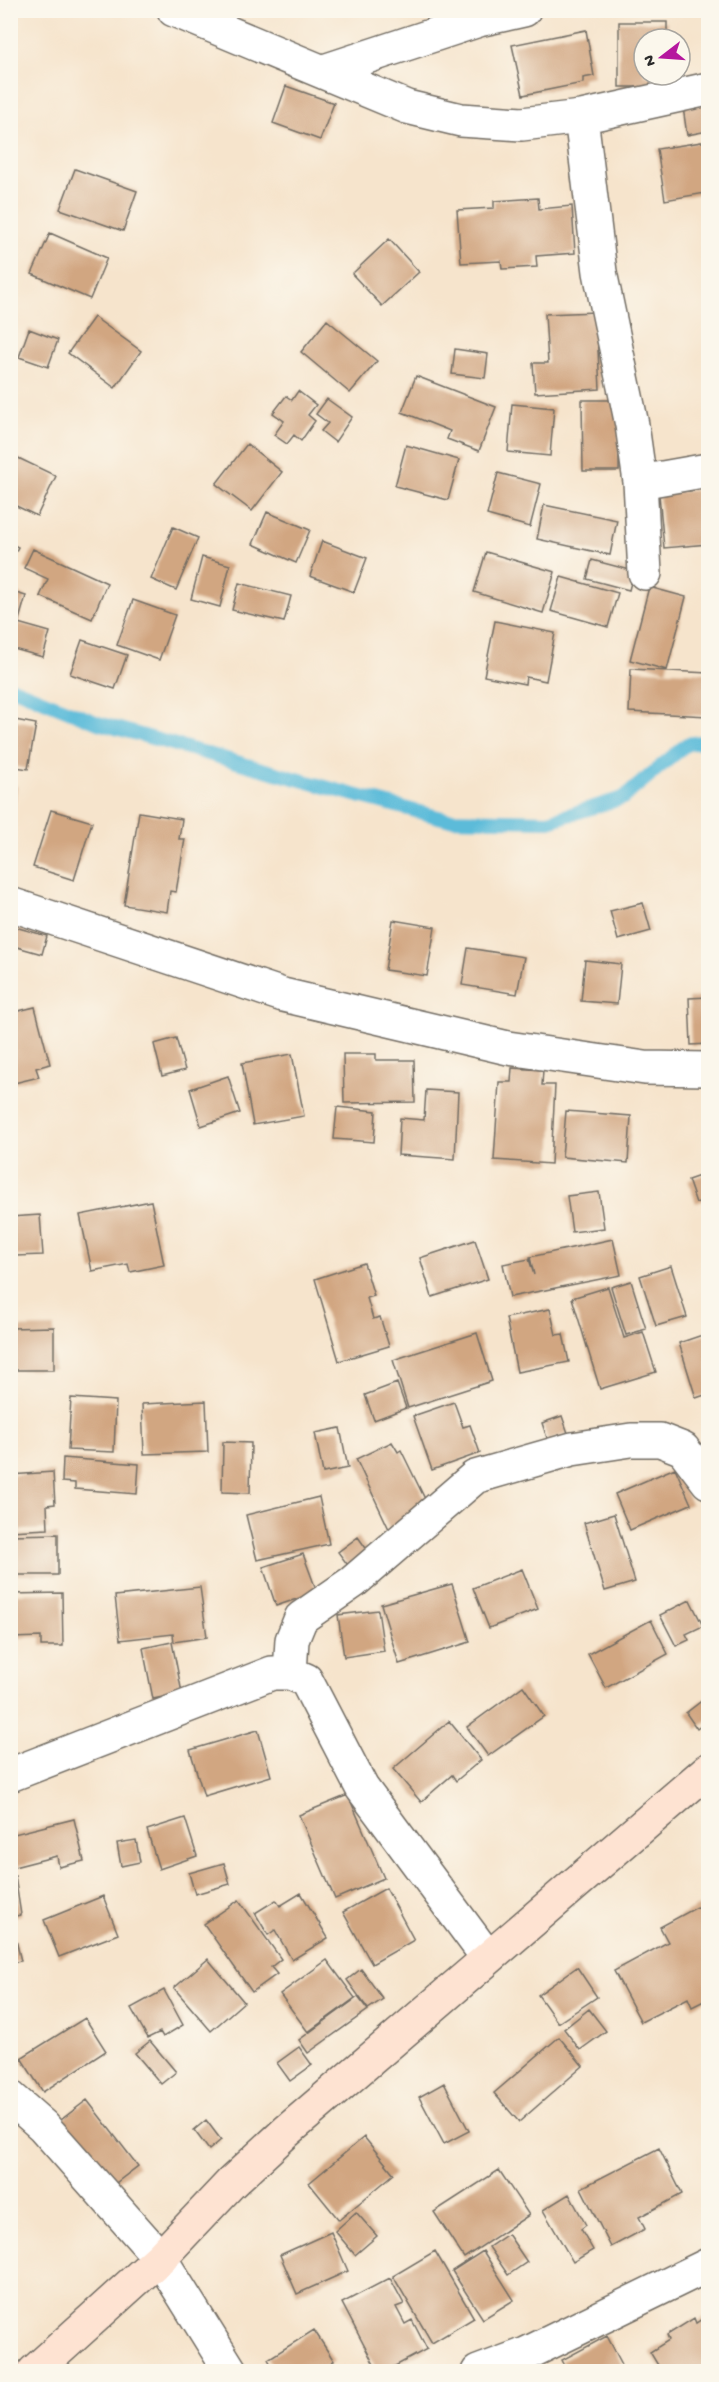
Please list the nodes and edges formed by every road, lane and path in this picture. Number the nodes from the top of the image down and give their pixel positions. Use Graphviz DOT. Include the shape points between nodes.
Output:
graph roads {
  1 [pos="174,10"];
  2 [pos="524,10"];
  3 [pos="324,71"];
  4 [pos="708,89"];
  5 [pos="581,117"];
  6 [pos="708,470"];
  7 [pos="640,482"];
  8 [pos="645,573"];
  9 [pos="10,904"];
  10 [pos="708,1069"];
  11 [pos="708,1482"];
  12 [pos="290,1673"];
  13 [pos="708,1770"];
  14 [pos="10,1775"];
  15 [pos="488,1958"];
  16 [pos="10,2097"];
  17 [pos="160,2258"];
  18 [pos="708,2265"];
  19 [pos="34,2372"];
  20 [pos="231,2372"];
  21 [pos="478,2372"];
  1 -- 3 [label="street"];
  2 -- 3 [label="street" via="479,20"];
  3 -- 5 [label="street" via="407,107 461,120 522,124"];
  4 -- 5 [label="street"];
  5 -- 7 [label="street" via="600,272"];
  6 -- 7 [label="street"];
  7 -- 8 [label="street"];
  9 -- 10 [label="street" via="283,995 497,1046 645,1068"];
  11 -- 12 [label="street" via="683,1449 660,1440 572,1449 475,1477 353,1582 301,1618 292,1640"];
  12 -- 14 [label="street" via="272,1673"];
  12 -- 15 [label="street" via="306,1680 362,1788"];
  13 -- 15 [label="street"];
  15 -- 17 [label="street" via="278,2139"];
  16 -- 17 [label="street" via="43,2126"];
  17 -- 19 [label="street"];
  17 -- 20 [label="street"];
  18 -- 21 [label="street" via="526,2354"];
}
